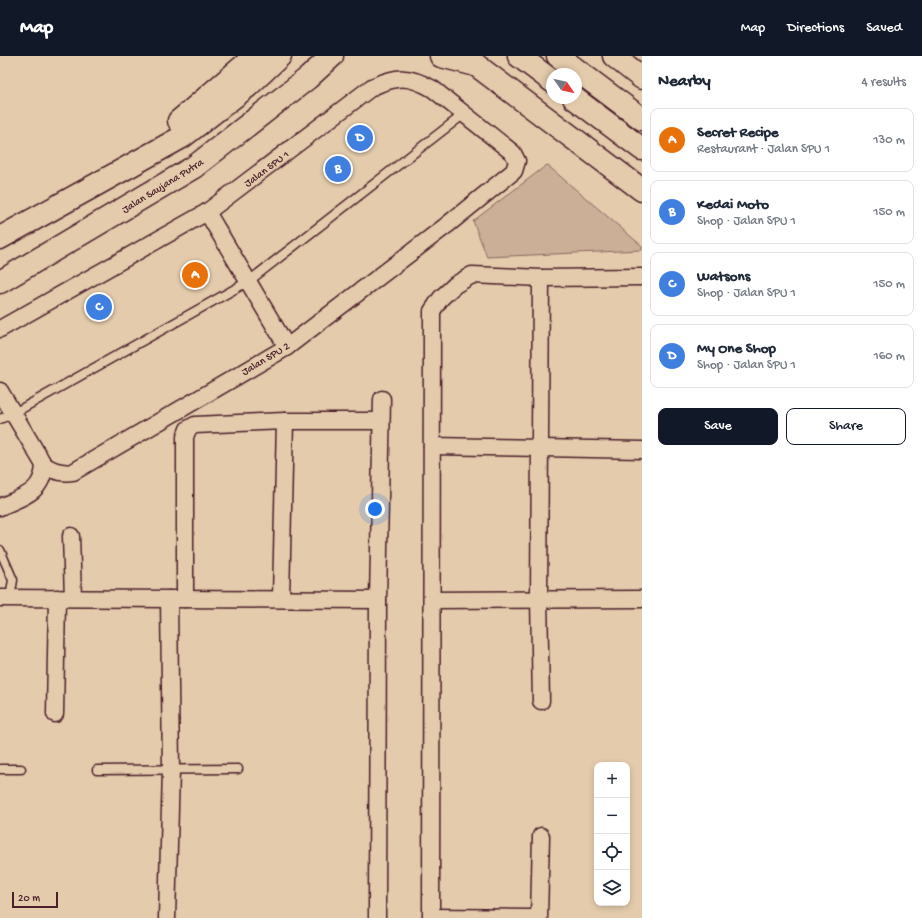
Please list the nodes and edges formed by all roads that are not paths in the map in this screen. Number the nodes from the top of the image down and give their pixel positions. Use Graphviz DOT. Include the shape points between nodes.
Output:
graph roads {
  1 [pos="255,56"];
  2 [pos="280,56"];
  3 [pos="332,56"];
  4 [pos="441,56"];
  5 [pos="518,56"];
  6 [pos="558,56"];
  7 [pos="614,56"];
  8 [pos="470,60"];
  9 [pos="546,77"];
  10 [pos="642,78"];
  11 [pos="582,104"];
  12 [pos="464,114"];
  13 [pos="642,119"];
  14 [pos="642,149"];
  15 [pos="145,159"];
  16 [pos="518,161"];
  17 [pos="642,190"];
  18 [pos="207,212"];
  19 [pos="0,238"];
  20 [pos="642,276"];
  21 [pos="541,278"];
  22 [pos="249,281"];
  23 [pos="0,282"];
  24 [pos="0,329"];
  25 [pos="287,347"];
  26 [pos="0,391"];
  27 [pos="382,398"];
  28 [pos="7,416"];
  29 [pos="285,421"];
  30 [pos="381,421"];
  31 [pos="432,446"];
  32 [pos="540,448"];
  33 [pos="642,450"];
  34 [pos="44,464"];
  35 [pos="0,507"];
  36 [pos="71,536"];
  37 [pos="0,550"];
  38 [pos="5,598"];
  39 [pos="65,598"];
  40 [pos="281,598"];
  41 [pos="177,599"];
  42 [pos="539,599"];
  43 [pos="642,599"];
  44 [pos="378,600"];
  45 [pos="432,600"];
  46 [pos="541,701"];
  47 [pos="55,714"];
  48 [pos="0,769"];
  49 [pos="238,769"];
  50 [pos="22,770"];
  51 [pos="97,770"];
  52 [pos="171,770"];
  53 [pos="540,836"];
  54 [pos="167,918"];
  55 [pos="377,918"];
  56 [pos="431,918"];
  57 [pos="530,918"];
  58 [pos="540,918"];
  1 -- 15 [label="main road" via="158,137"];
  2 -- 15 [label="main road" via="248,86 182,136"];
  3 -- 23 [label="main road, Jalan Saujana Putra" via="308,78 194,167"];
  4 -- 8 [label="main road"];
  5 -- 9 [label="main road"];
  6 -- 13 [label="main road"];
  7 -- 10 [label="main road"];
  8 -- 17 [label="main road"];
  11 -- 14 [label="main road"];
  12 -- 16 [label="street, Jalan SPU 1" via="513,153"];
  12 -- 18 [label="street, Jalan SPU 1" via="418,80 390,79 372,87"];
  12 -- 22 [label="lane"];
  15 -- 19 [label="main road"];
  16 -- 25 [label="street, Jalan SPU 2" via="514,171 447,225"];
  18 -- 22 [label="street"];
  18 -- 24 [label="street, Jalan SPU 1"];
  20 -- 21 [label="street"];
  21 -- 31 [label="street" via="472,275 455,285 432,311"];
  21 -- 32 [label="street"];
  22 -- 25 [label="street"];
  22 -- 28 [label="lane"];
  25 -- 34 [label="street, Jalan SPU 2" via="73,472 66,474 55,471"];
  26 -- 28 [label="street"];
  27 -- 30 [label="street"];
  28 -- 34 [label="street"];
  29 -- 30 [label="street"];
  29 -- 40 [label="street"];
  29 -- 41 [label="street" via="195,425 188,429 184,437"];
  30 -- 44 [label="street"];
  31 -- 32 [label="street"];
  31 -- 45 [label="street"];
  32 -- 33 [label="street"];
  32 -- 42 [label="street"];
  34 -- 35 [label="street" via="43,473 34,492"];
  36 -- 39 [label="street"];
  37 -- 38 [label="lane" via="13,580"];
  38 -- 39 [label="street"];
  39 -- 41 [label="street"];
  39 -- 47 [label="street"];
  40 -- 41 [label="street"];
  40 -- 44 [label="street"];
  41 -- 52 [label="street"];
  42 -- 43 [label="street"];
  42 -- 45 [label="street"];
  42 -- 46 [label="street"];
  44 -- 55 [label="street"];
  45 -- 56 [label="street"];
  48 -- 50 [label="lane"];
  49 -- 52 [label="lane"];
  51 -- 52 [label="lane"];
  52 -- 54 [label="street"];
  53 -- 58 [label="street"];
  56 -- 57 [label="street"];
}
